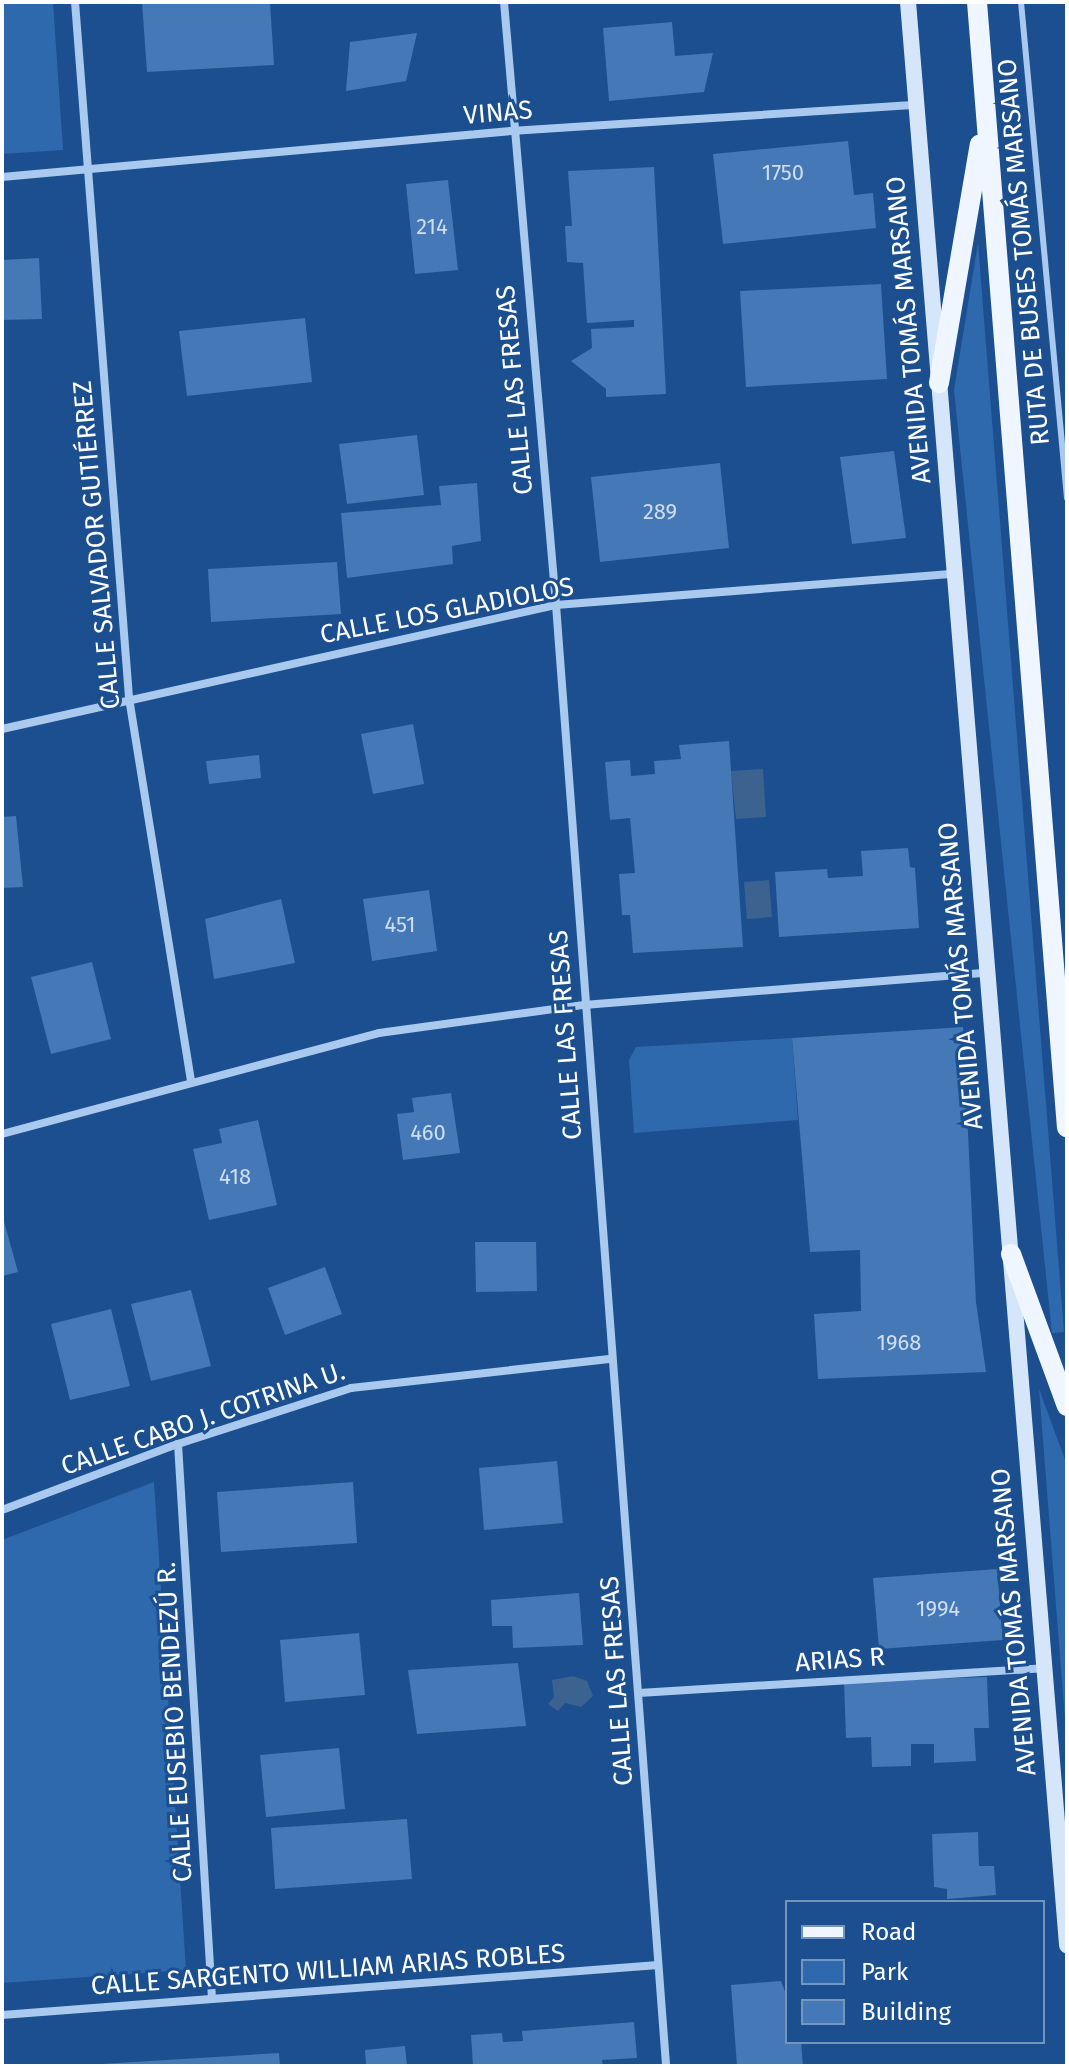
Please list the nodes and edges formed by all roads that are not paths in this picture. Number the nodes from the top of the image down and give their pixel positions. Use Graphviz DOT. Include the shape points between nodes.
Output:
graph roads {
  1 [pos="75,2"];
  2 [pos="504,2"];
  3 [pos="908,2"];
  4 [pos="977,2"];
  5 [pos="1021,2"];
  6 [pos="916,105"];
  7 [pos="985,112"];
  8 [pos="511,131"];
  9 [pos="84,170"];
  10 [pos="2,177"];
  11 [pos="939,383"];
  12 [pos="1067,498"];
  13 [pos="955,574"];
  14 [pos="556,605"];
  15 [pos="129,698"];
  16 [pos="2,729"];
  17 [pos="986,973"];
  18 [pos="584,1005"];
  19 [pos="191,1082"];
  20 [pos="1067,1127"];
  21 [pos="2,1134"];
  22 [pos="1011,1254"];
  23 [pos="611,1359"];
  24 [pos="1067,1406"];
  25 [pos="178,1444"];
  26 [pos="2,1510"];
  27 [pos="1044,1668"];
  28 [pos="639,1693"];
  29 [pos="1067,1946"];
  30 [pos="658,1965"];
  31 [pos="212,1999"];
  32 [pos="2,2015"];
  33 [pos="666,2066"];
  1 -- 9 [label="street, CALLE SALVADOR GUTIÉRREZ"];
  2 -- 8 [label="street, CALLE LAS FRESAS"];
  3 -- 6 [label="street, AVENIDA TOMÁS MARSANO"];
  4 -- 7 [label="main road"];
  5 -- 12 [label="lane, RUTA DE BUSES TOMÁS MARSANO"];
  6 -- 8 [label="street, VINAS"];
  6 -- 11 [label="street, AVENIDA TOMÁS MARSANO"];
  7 -- 11 [label="main road"];
  7 -- 20 [label="main road"];
  8 -- 9 [label="street, VINAS"];
  8 -- 14 [label="street, CALLE LAS FRESAS"];
  9 -- 10 [label="street, VINAS"];
  9 -- 15 [label="street, CALLE SALVADOR GUTIÉRREZ"];
  11 -- 13 [label="street, AVENIDA TOMÁS MARSANO"];
  13 -- 14 [label="street, CALLE LOS GLADIOLOS"];
  13 -- 17 [label="street, AVENIDA TOMÁS MARSANO"];
  14 -- 15 [label="street, CALLE LOS GLADIOLOS"];
  14 -- 18 [label="street, CALLE LAS FRESAS"];
  15 -- 16 [label="street, CALLE LOS GLADIOLOS"];
  15 -- 19 [label="street, CALLE SALVADOR GUTIÉRREZ"];
  17 -- 18 [label="street"];
  17 -- 22 [label="street, AVENIDA TOMÁS MARSANO"];
  18 -- 19 [label="street" via="379,1033"];
  18 -- 23 [label="street, CALLE LAS FRESAS"];
  19 -- 21 [label="street"];
  22 -- 24 [label="main road"];
  22 -- 27 [label="street, AVENIDA TOMÁS MARSANO"];
  23 -- 25 [label="street, CALLE CABO J. COTRINA U." via="351,1388"];
  23 -- 28 [label="street, CALLE LAS FRESAS"];
  25 -- 26 [label="street, CALLE CABO J. COTRINA U."];
  25 -- 31 [label="street, CALLE EUSEBIO BENDEZÚ R."];
  27 -- 28 [label="street, ARIAS R"];
  27 -- 29 [label="street, AVENIDA TOMÁS MARSANO"];
  28 -- 30 [label="street, CALLE LAS FRESAS"];
  30 -- 31 [label="street, CALLE SARGENTO WILLIAM ARIAS ROBLES"];
  30 -- 33 [label="street, CALLE LAS FRESAS"];
  31 -- 32 [label="street, CALLE SARGENTO WILLIAM ARIAS ROBLES"];
}
